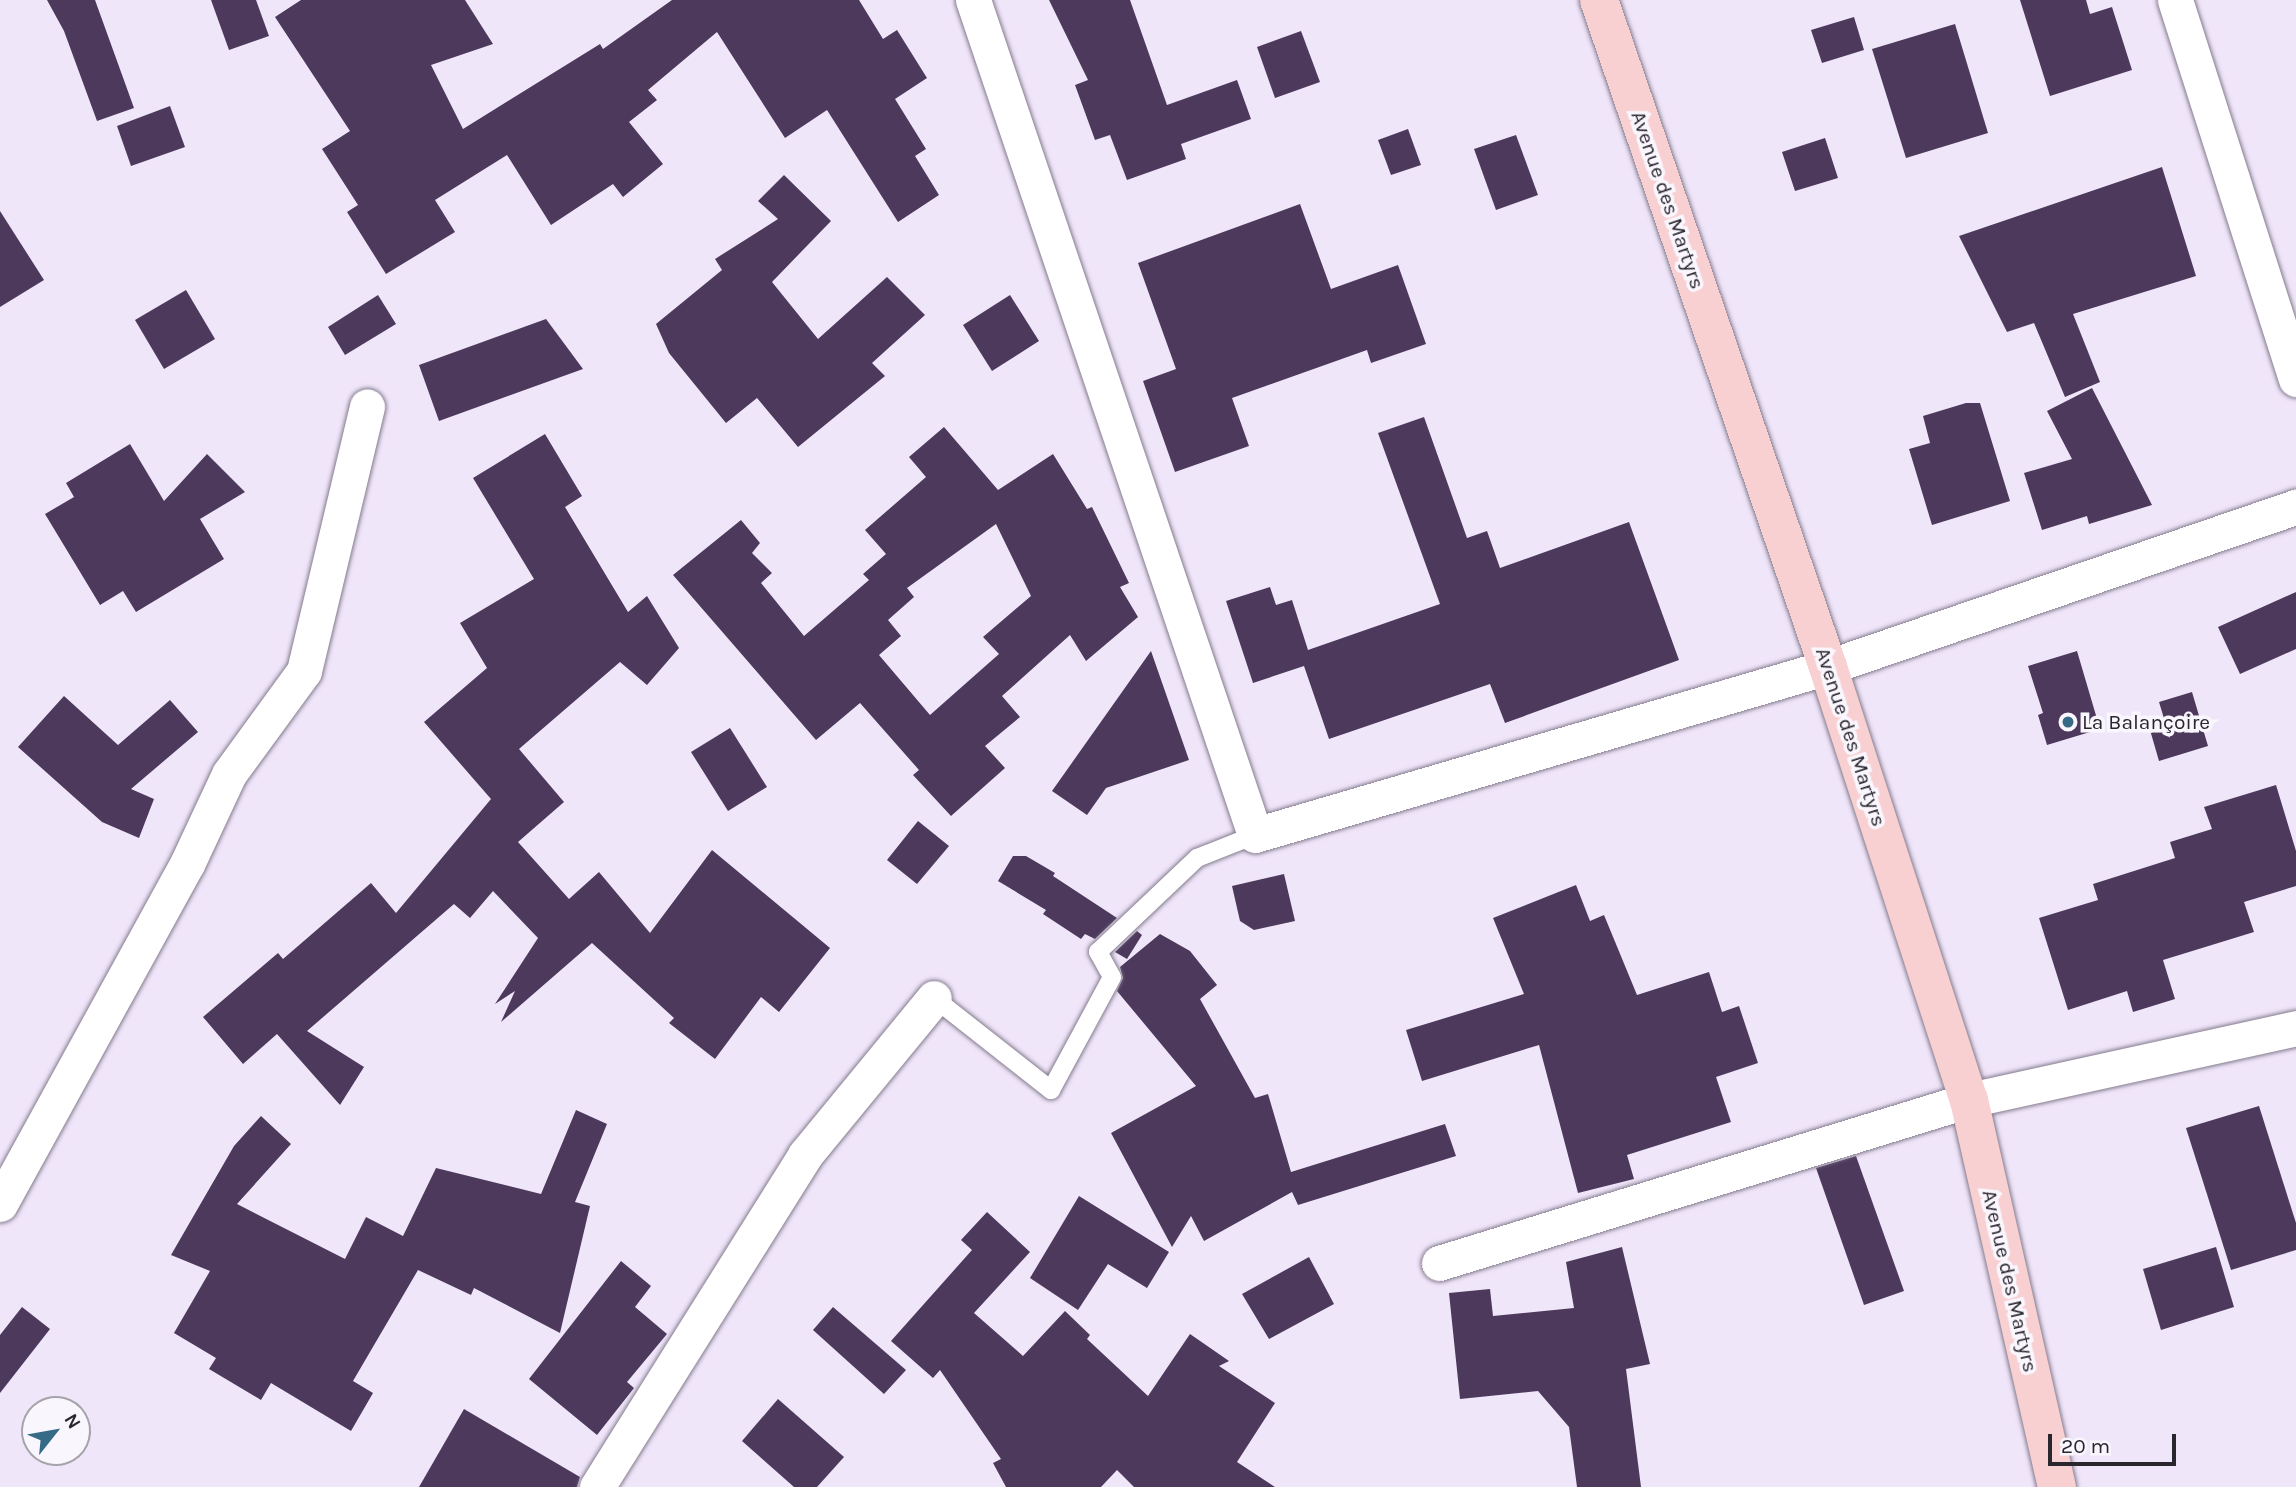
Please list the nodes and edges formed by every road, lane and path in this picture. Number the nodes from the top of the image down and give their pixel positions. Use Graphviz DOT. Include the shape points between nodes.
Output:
graph roads {
  1 [pos="973,0"];
  2 [pos="1600,0"];
  3 [pos="2175,0"];
  4 [pos="2296,379"];
  5 [pos="368,406"];
  6 [pos="2296,507"];
  7 [pos="1828,667"];
  8 [pos="1255,835"];
  9 [pos="934,998"];
  10 [pos="2296,1028"];
  11 [pos="1969,1100"];
  12 [pos="0,1204"];
  13 [pos="1439,1263"];
  14 [pos="597,1487"];
  15 [pos="2057,1487"];
  1 -- 8 [label="street"];
  2 -- 7 [label="main road, Avenue des Martyrs"];
  3 -- 4 [label="street"];
  5 -- 12 [label="street" via="304,671 229,774 187,864"];
  6 -- 7 [label="street"];
  7 -- 8 [label="street"];
  7 -- 11 [label="main road, Avenue des Martyrs"];
  8 -- 9 [label="lane" via="1197,858 1098,952 1112,977 1051,1090"];
  9 -- 14 [label="street" via="805,1155"];
  10 -- 11 [label="street"];
  11 -- 13 [label="street"];
  11 -- 15 [label="main road, Avenue des Martyrs"];
}
